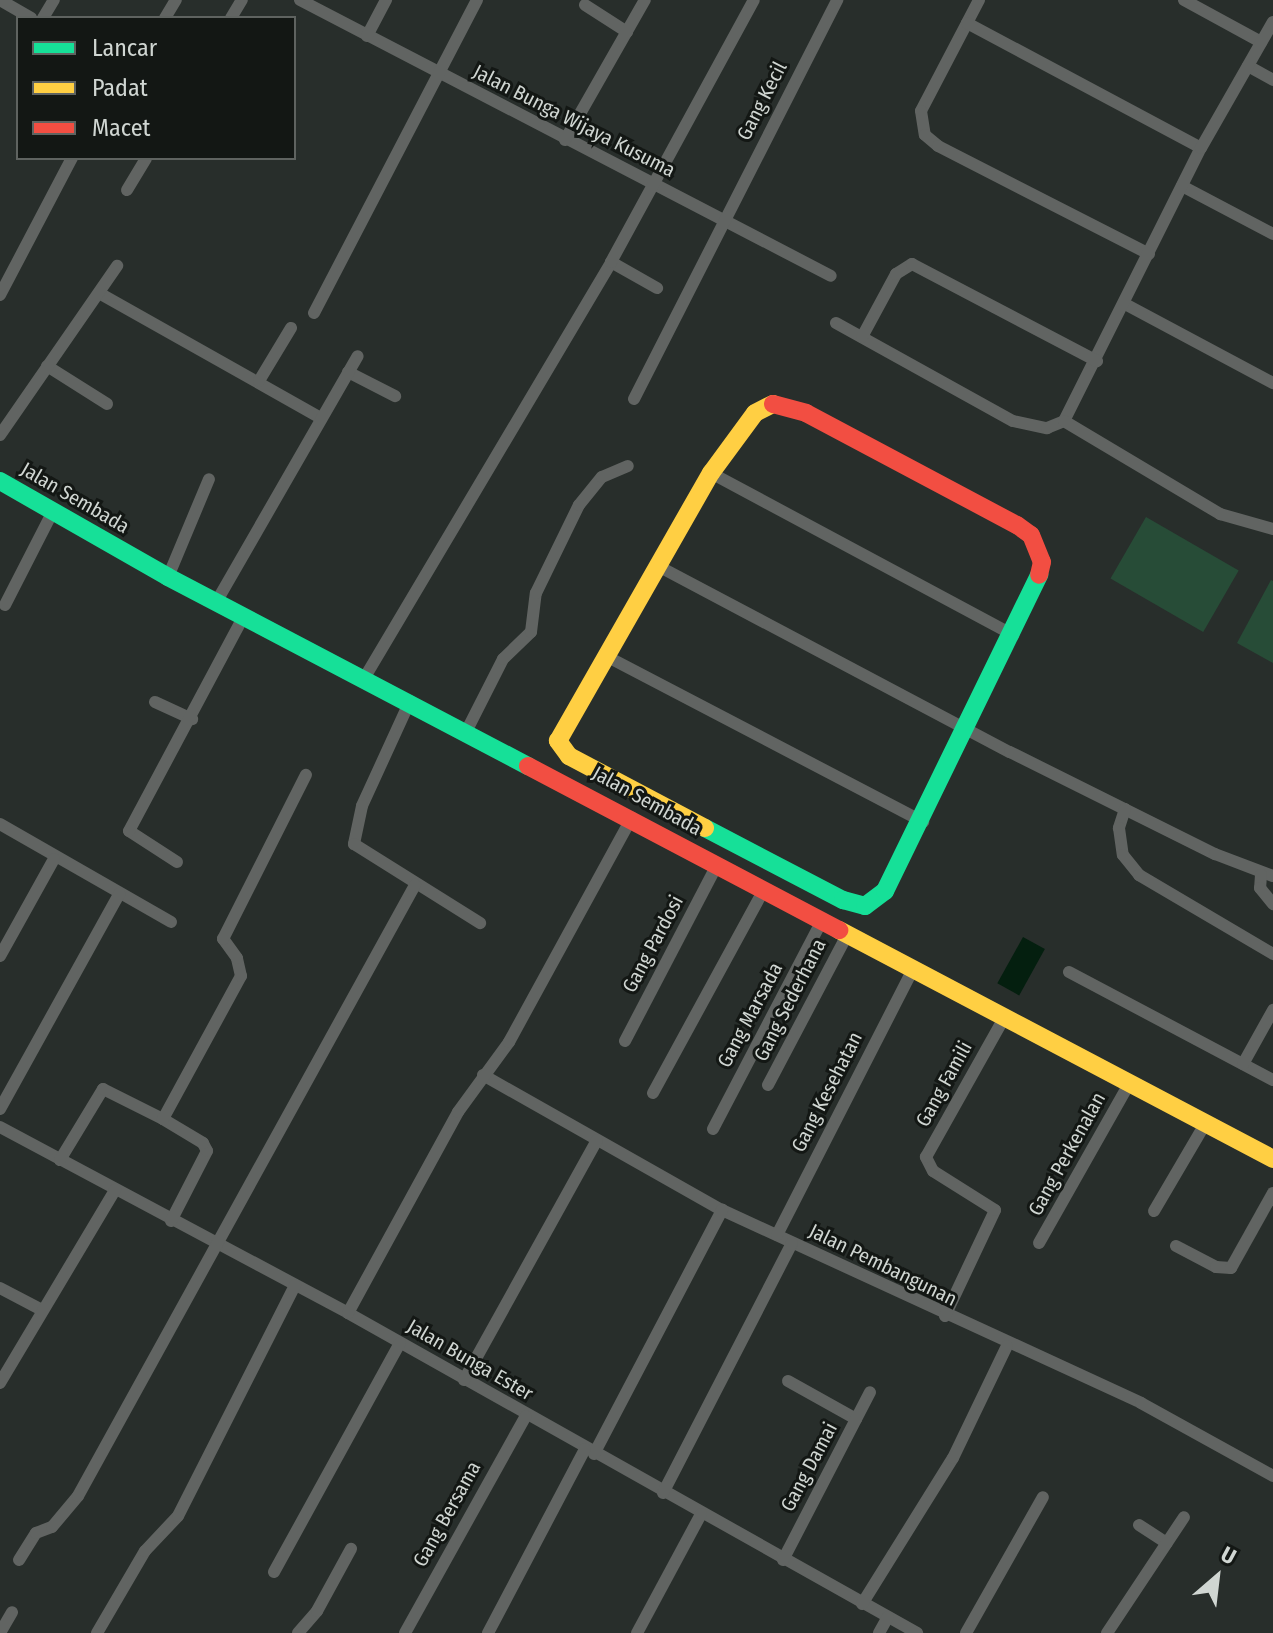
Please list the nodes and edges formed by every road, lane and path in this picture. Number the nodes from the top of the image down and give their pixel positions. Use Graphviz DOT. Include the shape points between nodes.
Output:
graph roads {
  1 [pos="0,0"];
  2 [pos="300,0"];
  3 [pos="386,0"];
  4 [pos="477,0"];
  5 [pos="645,0"];
  6 [pos="754,0"];
  7 [pos="837,0"];
  8 [pos="979,0"];
  9 [pos="1184,0"];
  10 [pos="585,5"];
  11 [pos="28,16"];
  12 [pos="1273,22"];
  13 [pos="967,23"];
  14 [pos="627,32"];
  15 [pos="367,36"];
  16 [pos="1261,42"];
  17 [pos="1248,66"];
  18 [pos="439,72"];
  19 [pos="1273,80"];
  20 [pos="565,140"];
  21 [pos="1201,148"];
  22 [pos="71,160"];
  23 [pos="145,160"];
  24 [pos="651,183"];
  25 [pos="1182,186"];
  26 [pos="127,190"];
  27 [pos="723,220"];
  28 [pos="1273,234"];
  29 [pos="1149,254"];
  30 [pos="611,262"];
  31 [pos="117,266"];
  32 [pos="831,276"];
  33 [pos="657,288"];
  34 [pos="99,293"];
  35 [pos="0,295"];
  36 [pos="1125,304"];
  37 [pos="314,313"];
  38 [pos="836,323"];
  39 [pos="291,328"];
  40 [pos="862,337"];
  41 [pos="358,356"];
  42 [pos="1097,361"];
  43 [pos="47,366"];
  44 [pos="348,372"];
  45 [pos="259,381"];
  46 [pos="1273,383"];
  47 [pos="395,396"];
  48 [pos="634,399"];
  49 [pos="107,404"];
  50 [pos="321,418"];
  51 [pos="1064,421"];
  52 [pos="0,435"];
  53 [pos="628,466"];
  54 [pos="711,473"];
  55 [pos="209,479"];
  56 [pos="0,481"];
  57 [pos="53,511"];
  58 [pos="1273,529"];
  59 [pos="658,566"];
  60 [pos="168,577"];
  61 [pos="218,599"];
  62 [pos="5,605"];
  63 [pos="244,616"];
  64 [pos="1013,635"];
  65 [pos="606,656"];
  66 [pos="365,677"];
  67 [pos="410,701"];
  68 [pos="155,702"];
  69 [pos="192,719"];
  70 [pos="467,730"];
  71 [pos="970,730"];
  72 [pos="306,775"];
  73 [pos="1125,809"];
  74 [pos="632,817"];
  75 [pos="923,822"];
  76 [pos="0,824"];
  77 [pos="54,859"];
  78 [pos="177,862"];
  79 [pos="717,865"];
  80 [pos="1267,876"];
  81 [pos="415,885"];
  82 [pos="764,889"];
  83 [pos="119,894"];
  84 [pos="1273,904"];
  85 [pos="823,919"];
  86 [pos="171,922"];
  87 [pos="480,923"];
  88 [pos="848,933"];
  89 [pos="1273,954"];
  90 [pos="0,956"];
  91 [pos="914,967"];
  92 [pos="1069,972"];
  93 [pos="1273,1010"];
  94 [pos="1005,1016"];
  95 [pos="625,1041"];
  96 [pos="1243,1064"];
  97 [pos="483,1075"];
  98 [pos="1273,1080"];
  99 [pos="1129,1084"];
  100 [pos="768,1085"];
  101 [pos="653,1093"];
  102 [pos="0,1109"];
  103 [pos="163,1119"];
  104 [pos="1205,1124"];
  105 [pos="0,1127"];
  106 [pos="713,1129"];
  107 [pos="597,1140"];
  108 [pos="1273,1159"];
  109 [pos="60,1160"];
  110 [pos="115,1190"];
  111 [pos="1273,1193"];
  112 [pos="722,1210"];
  113 [pos="1154,1211"];
  114 [pos="171,1221"];
  115 [pos="777,1235"];
  116 [pos="792,1243"];
  117 [pos="1039,1243"];
  118 [pos="219,1244"];
  119 [pos="1176,1246"];
  120 [pos="295,1285"];
  121 [pos="0,1288"];
  122 [pos="40,1309"];
  123 [pos="348,1313"];
  124 [pos="945,1316"];
  125 [pos="400,1343"];
  126 [pos="1007,1346"];
  127 [pos="464,1380"];
  128 [pos="788,1381"];
  129 [pos="0,1383"];
  130 [pos="870,1392"];
  131 [pos="526,1416"];
  132 [pos="856,1419"];
  133 [pos="590,1452"];
  134 [pos="1273,1476"];
  135 [pos="663,1493"];
  136 [pos="1043,1497"];
  137 [pos="701,1514"];
  138 [pos="1184,1517"];
  139 [pos="1139,1525"];
  140 [pos="1167,1543"];
  141 [pos="351,1549"];
  142 [pos="19,1560"];
  143 [pos="783,1560"];
  144 [pos="274,1572"];
  145 [pos="862,1604"];
  146 [pos="12,1612"];
  147 [pos="888,1617"];
  148 [pos="0,1633"];
  149 [pos="97,1633"];
  150 [pos="298,1633"];
  151 [pos="405,1633"];
  152 [pos="488,1633"];
  153 [pos="637,1633"];
  154 [pos="879,1633"];
  155 [pos="917,1633"];
  156 [pos="966,1633"];
  157 [pos="1107,1633"];
  1 -- 11 [label="street"];
  2 -- 15 [label="street, Jalan Bunga Wijaya Kusuma"];
  3 -- 15 [label="street"];
  4 -- 18 [label="street"];
  5 -- 14 [label="street"];
  6 -- 24 [label="street"];
  7 -- 27 [label="street, Gang Kecil"];
  8 -- 13 [label="street"];
  9 -- 16 [label="street"];
  10 -- 14 [label="street"];
  12 -- 16 [label="street"];
  13 -- 21 [label="street"];
  13 -- 29 [label="street" via="921,111 925,135"];
  14 -- 20 [label="street"];
  15 -- 18 [label="street, Jalan Bunga Wijaya Kusuma"];
  16 -- 17 [label="street"];
  17 -- 19 [label="street"];
  17 -- 21 [label="street"];
  18 -- 20 [label="street, Jalan Bunga Wijaya Kusuma"];
  18 -- 37 [label="street"];
  20 -- 24 [label="street, Jalan Bunga Wijaya Kusuma"];
  21 -- 25 [label="street"];
  22 -- 35 [label="street"];
  23 -- 26 [label="street"];
  24 -- 27 [label="street, Jalan Bunga Wijaya Kusuma"];
  24 -- 30 [label="street"];
  25 -- 28 [label="street"];
  25 -- 29 [label="street"];
  27 -- 32 [label="street, Jalan Bunga Wijaya Kusuma"];
  27 -- 48 [label="street, Gang Kecil"];
  29 -- 36 [label="street"];
  30 -- 33 [label="street"];
  30 -- 66 [label="street"];
  31 -- 34 [label="street"];
  34 -- 43 [label="street"];
  34 -- 45 [label="street"];
  36 -- 42 [label="street"];
  36 -- 46 [label="street"];
  38 -- 40 [label="street"];
  39 -- 45 [label="street"];
  40 -- 42 [label="street" via="896,274 912,264"];
  40 -- 51 [label="street" via="1013,421 1047,428"];
  41 -- 44 [label="street"];
  42 -- 51 [label="street"];
  43 -- 49 [label="street"];
  43 -- 52 [label="street"];
  44 -- 47 [label="street"];
  44 -- 50 [label="street"];
  45 -- 50 [label="street"];
  50 -- 61 [label="street"];
  51 -- 58 [label="street" via="1220,514"];
  53 -- 70 [label="street" via="602,477 579,505 536,593 531,632 503,659"];
  54 -- 59 [label="street"];
  54 -- 64 [label="street"];
  54 -- 64 [label="street" via="755,413 783,405 1017,525 1031,535 1042,562 1037,587"];
  55 -- 60 [label="street"];
  56 -- 57 [label="street, Jalan Sembada"];
  57 -- 60 [label="street, Jalan Sembada"];
  57 -- 62 [label="street"];
  59 -- 65 [label="street"];
  59 -- 71 [label="street"];
  60 -- 61 [label="street, Jalan Sembada"];
  61 -- 63 [label="street, Jalan Sembada"];
  63 -- 66 [label="street, Jalan Sembada"];
  63 -- 69 [label="street"];
  64 -- 71 [label="street"];
  65 -- 75 [label="street"];
  65 -- 75 [label="street" via="560,732 562,750 843,900 865,906 881,898"];
  66 -- 67 [label="street, Jalan Sembada"];
  67 -- 70 [label="street, Jalan Sembada"];
  67 -- 81 [label="street" via="362,806 353,839 358,850"];
  68 -- 69 [label="street"];
  69 -- 78 [label="street" via="128,833"];
  70 -- 74 [label="street, Jalan Sembada"];
  71 -- 73 [label="street"];
  71 -- 75 [label="street"];
  72 -- 103 [label="street" via="223,939 237,958 241,976"];
  73 -- 80 [label="street"];
  73 -- 89 [label="street" via="1119,828 1123,855 1139,875"];
  74 -- 79 [label="street, Jalan Sembada"];
  74 -- 97 [label="street" via="509,1042"];
  76 -- 77 [label="street"];
  77 -- 83 [label="street"];
  77 -- 90 [label="street"];
  79 -- 82 [label="street, Jalan Sembada"];
  79 -- 95 [label="street, Gang Pardosi"];
  80 -- 84 [label="street" via="1260,888"];
  81 -- 87 [label="street"];
  81 -- 118 [label="street"];
  82 -- 85 [label="street, Jalan Sembada"];
  82 -- 101 [label="street"];
  83 -- 86 [label="street"];
  83 -- 102 [label="street"];
  85 -- 88 [label="street, Jalan Sembada"];
  85 -- 106 [label="street, Gang Marsada"];
  88 -- 91 [label="street, Jalan Sembada"];
  88 -- 100 [label="street, Gang Sederhana"];
  91 -- 94 [label="street, Jalan Sembada"];
  91 -- 115 [label="street, Gang Kesehatan"];
  92 -- 96 [label="street"];
  93 -- 96 [label="street"];
  94 -- 99 [label="street, Jalan Sembada"];
  94 -- 124 [label="street, Gang Famili" via="926,1157 933,1171 995,1210"];
  96 -- 98 [label="street"];
  97 -- 107 [label="street, Jalan Pembangunan"];
  97 -- 123 [label="street"];
  99 -- 104 [label="street, Jalan Sembada"];
  99 -- 117 [label="street, Gang Perkenalan"];
  103 -- 109 [label="street" via="103,1089"];
  103 -- 114 [label="street" via="203,1143 207,1151"];
  104 -- 108 [label="street, Jalan Sembada"];
  104 -- 113 [label="street"];
  105 -- 109 [label="street, Jalan Bunga Ester"];
  107 -- 112 [label="street, Jalan Pembangunan"];
  107 -- 127 [label="street"];
  109 -- 110 [label="street, Jalan Bunga Ester"];
  110 -- 114 [label="street, Jalan Bunga Ester"];
  110 -- 122 [label="street"];
  111 -- 119 [label="street" via="1231,1268 1216,1267"];
  112 -- 115 [label="street, Jalan Pembangunan"];
  112 -- 133 [label="street"];
  114 -- 118 [label="street, Jalan Bunga Ester"];
  115 -- 116 [label="street, Jalan Pembangunan"];
  116 -- 124 [label="street, Jalan Pembangunan"];
  116 -- 135 [label="street"];
  118 -- 120 [label="street, Jalan Bunga Ester"];
  118 -- 142 [label="street" via="78,1496 52,1527 36,1533"];
  120 -- 123 [label="street, Jalan Bunga Ester"];
  120 -- 149 [label="street" via="178,1516 145,1551"];
  121 -- 122 [label="street"];
  122 -- 129 [label="street"];
  123 -- 125 [label="street, Jalan Bunga Ester"];
  124 -- 126 [label="street, Jalan Pembangunan"];
  125 -- 127 [label="street, Jalan Bunga Ester"];
  125 -- 144 [label="street"];
  126 -- 134 [label="street, Jalan Pembangunan" via="1141,1403"];
  126 -- 145 [label="street" via="953,1458"];
  127 -- 131 [label="street, Jalan Bunga Ester"];
  128 -- 132 [label="street"];
  130 -- 132 [label="street, Gang Damai"];
  131 -- 133 [label="street, Jalan Bunga Ester"];
  131 -- 151 [label="street, Gang Bersama"];
  132 -- 143 [label="street, Gang Damai"];
  133 -- 135 [label="street, Jalan Bunga Ester"];
  133 -- 152 [label="street"];
  135 -- 137 [label="street, Jalan Bunga Ester"];
  136 -- 156 [label="street"];
  137 -- 143 [label="street, Jalan Bunga Ester"];
  137 -- 153 [label="street"];
  138 -- 140 [label="street"];
  139 -- 140 [label="street"];
  140 -- 157 [label="street"];
  141 -- 150 [label="street" via="317,1611"];
  143 -- 145 [label="street, Jalan Bunga Ester"];
  145 -- 147 [label="street, Jalan Bunga Ester"];
  146 -- 148 [label="street"];
  147 -- 154 [label="street"];
  147 -- 155 [label="street, Jalan Bunga Ester"];
}
